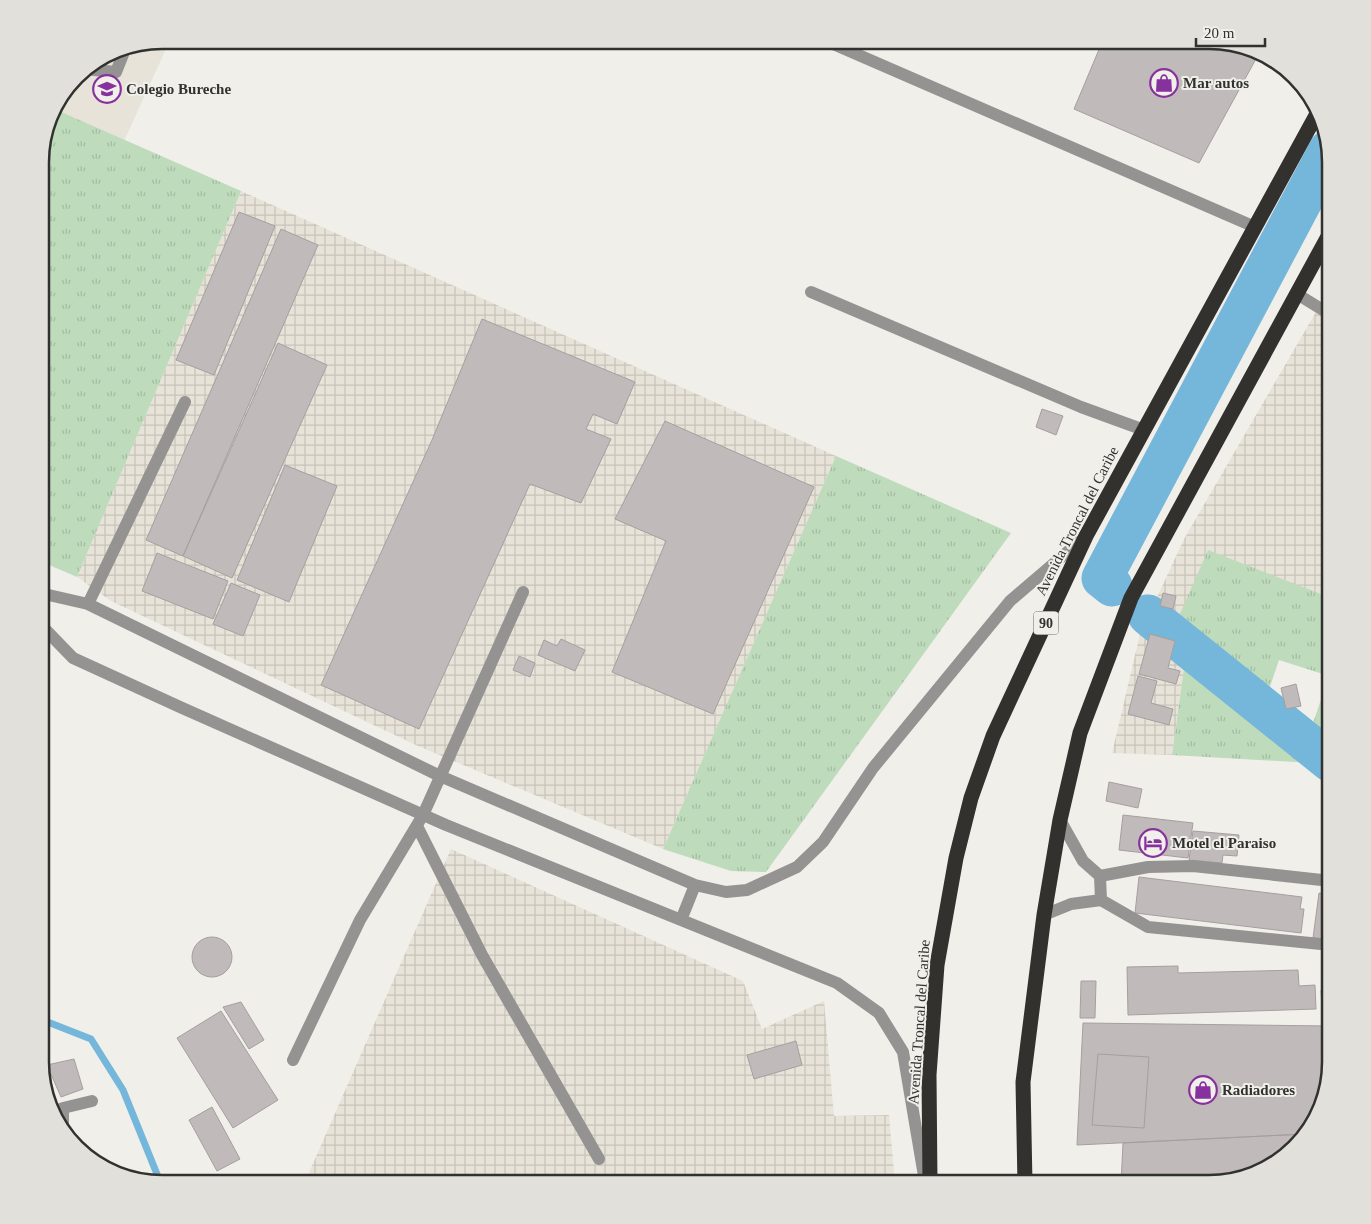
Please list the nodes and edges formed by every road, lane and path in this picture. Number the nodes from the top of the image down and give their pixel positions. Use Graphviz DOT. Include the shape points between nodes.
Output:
graph roads {
  1 [pos="845,49"];
  2 [pos="123,56"];
  3 [pos="96,70"];
  4 [pos="1314,119"];
  5 [pos="1255,227"];
  6 [pos="1322,248"];
  7 [pos="811,292"];
  8 [pos="1297,294"];
  9 [pos="1322,309"];
  10 [pos="186,402"];
  11 [pos="1144,430"];
  12 [pos="1086,536"];
  13 [pos="523,592"];
  14 [pos="49,595"];
  15 [pos="88,604"];
  16 [pos="49,633"];
  17 [pos="440,776"];
  18 [pos="420,820"];
  19 [pos="1060,820"];
  20 [pos="1100,876"];
  21 [pos="1322,880"];
  22 [pos="695,885"];
  23 [pos="1101,900"];
  24 [pos="1044,916"];
  25 [pos="681,920"];
  26 [pos="1322,944"];
  27 [pos="293,1060"];
  28 [pos="92,1101"];
  29 [pos="58,1110"];
  30 [pos="598,1159"];
  31 [pos="924,1175"];
  32 [pos="930,1175"];
  33 [pos="1025,1175"];
  1 -- 5 [label="street"];
  2 -- 3 [label="street" via="116,72"];
  4 -- 5 [label="highway, Avenida Troncal del Caribe / 90"];
  5 -- 11 [label="highway, Avenida Troncal del Caribe / 90"];
  6 -- 8 [label="highway"];
  7 -- 11 [label="street" via="1081,407"];
  8 -- 9 [label="street"];
  8 -- 19 [label="highway" via="1131,598 1080,733"];
  10 -- 15 [label="street"];
  11 -- 12 [label="highway, Avenida Troncal del Caribe / 90"];
  12 -- 22 [label="street" via="1010,601 873,768 823,842 797,867 747,890 726,892"];
  12 -- 32 [label="highway, Avenida Troncal del Caribe / 90" via="993,736 971,798 956,858 937,964 930,1075"];
  13 -- 17 [label="street"];
  14 -- 15 [label="street"];
  15 -- 17 [label="street"];
  16 -- 18 [label="street" via="73,658"];
  17 -- 18 [label="street"];
  17 -- 22 [label="street"];
  18 -- 25 [label="street"];
  18 -- 27 [label="street" via="360,920"];
  18 -- 30 [label="street" via="482,955"];
  19 -- 20 [label="street" via="1083,861"];
  19 -- 24 [label="highway"];
  20 -- 21 [label="street" via="1148,867 1193,866"];
  20 -- 23 [label="street"];
  22 -- 25 [label="street"];
  23 -- 24 [label="street" via="1071,904"];
  23 -- 26 [label="street" via="1148,927"];
  24 -- 33 [label="highway" via="1023,1082"];
  25 -- 31 [label="street" via="837,983 879,1013 903,1052"];
  28 -- 29 [label="street"];
}
